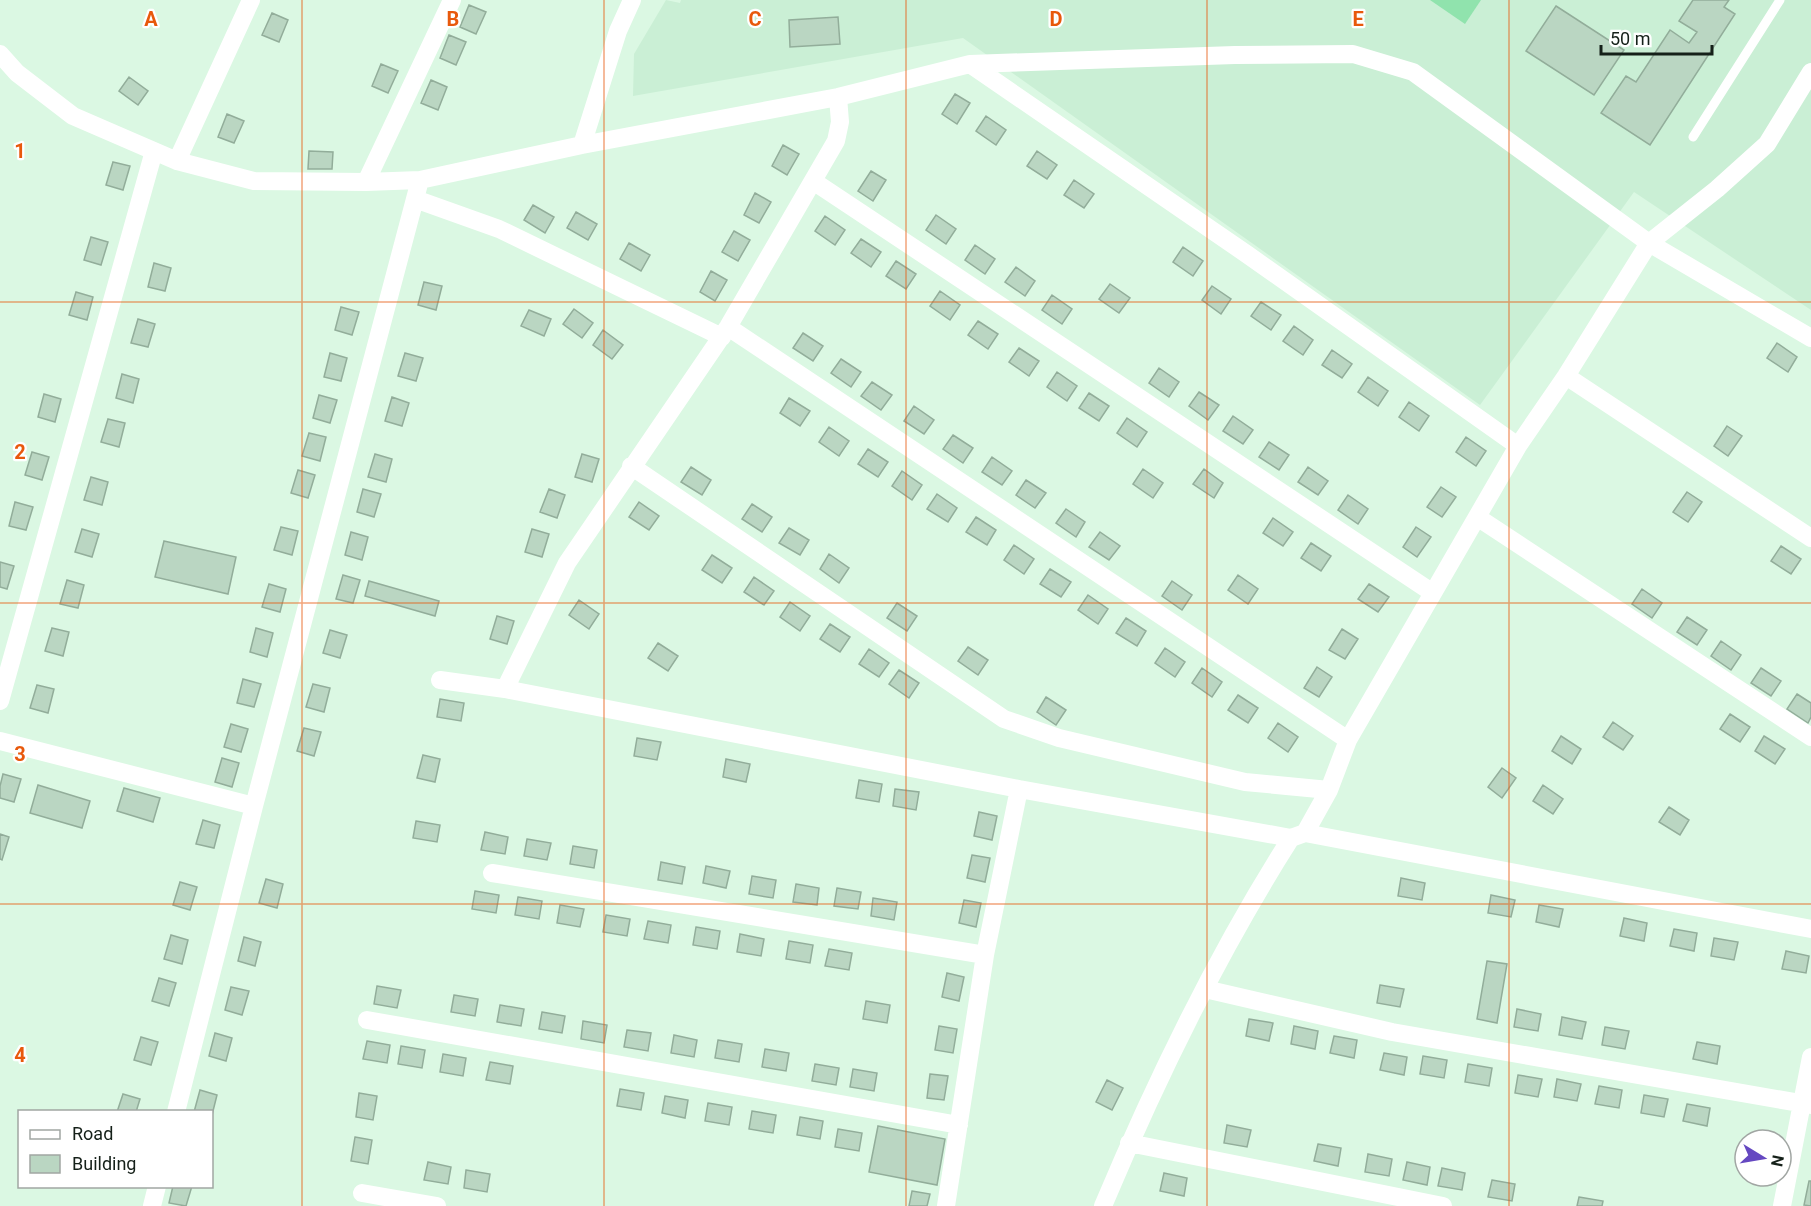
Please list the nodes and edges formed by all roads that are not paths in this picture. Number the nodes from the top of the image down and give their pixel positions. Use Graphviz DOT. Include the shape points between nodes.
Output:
graph roads {
  1 [pos="251,0"];
  2 [pos="452,0"];
  3 [pos="632,0"];
  4 [pos="1780,0"];
  5 [pos="0,54"];
  6 [pos="970,64"];
  7 [pos="1811,72"];
  8 [pos="838,96"];
  9 [pos="1693,137"];
  10 [pos="582,145"];
  11 [pos="154,151"];
  12 [pos="177,161"];
  13 [pos="420,180"];
  14 [pos="813,181"];
  15 [pos="366,182"];
  16 [pos="415,199"];
  17 [pos="1649,243"];
  18 [pos="725,332"];
  19 [pos="1811,338"];
  20 [pos="1566,376"];
  21 [pos="1518,446"];
  22 [pos="632,466"];
  23 [pos="1477,517"];
  24 [pos="1811,538"];
  25 [pos="1433,593"];
  26 [pos="440,680"];
  27 [pos="505,689"];
  28 [pos="0,701"];
  29 [pos="1811,736"];
  30 [pos="1348,740"];
  31 [pos="0,741"];
  32 [pos="1019,789"];
  33 [pos="1329,790"];
  34 [pos="254,806"];
  35 [pos="1298,836"];
  36 [pos="492,873"];
  37 [pos="1811,929"];
  38 [pos="985,955"];
  39 [pos="1205,989"];
  40 [pos="367,1020"];
  41 [pos="1811,1057"];
  42 [pos="1806,1105"];
  43 [pos="177,1110"];
  44 [pos="959,1125"];
  45 [pos="1129,1143"];
  46 [pos="156,1188"];
  47 [pos="362,1193"];
  48 [pos="152,1206"];
  49 [pos="436,1206"];
  50 [pos="946,1206"];
  51 [pos="1103,1206"];
  52 [pos="1443,1206"];
  53 [pos="1782,1206"];
  1 -- 12 [label="street"];
  2 -- 15 [label="street"];
  3 -- 10 [label="street" via="618,31"];
  4 -- 9 [label="lane"];
  5 -- 11 [label="street" via="17,73 74,116"];
  6 -- 8 [label="street"];
  6 -- 17 [label="street" via="1353,54 1413,72"];
  6 -- 21 [label="street"];
  7 -- 17 [label="street" via="1767,144"];
  8 -- 10 [label="street"];
  8 -- 14 [label="street" via="840,122 836,141"];
  10 -- 13 [label="street"];
  11 -- 12 [label="street"];
  11 -- 28 [label="street"];
  12 -- 15 [label="street" via="254,182"];
  13 -- 15 [label="street"];
  13 -- 16 [label="street"];
  14 -- 18 [label="street"];
  14 -- 25 [label="street"];
  16 -- 18 [label="street" via="499,229"];
  16 -- 34 [label="street"];
  17 -- 19 [label="street"];
  17 -- 20 [label="street"];
  18 -- 22 [label="street"];
  18 -- 30 [label="street"];
  20 -- 21 [label="street"];
  20 -- 24 [label="street"];
  21 -- 23 [label="street"];
  22 -- 27 [label="street" via="567,563"];
  22 -- 33 [label="street" via="1004,719 1059,738 1245,782"];
  23 -- 25 [label="street"];
  23 -- 29 [label="street"];
  25 -- 30 [label="street"];
  26 -- 27 [label="street"];
  27 -- 32 [label="street"];
  30 -- 33 [label="street"];
  31 -- 34 [label="street"];
  32 -- 35 [label="street"];
  32 -- 38 [label="street"];
  33 -- 35 [label="street"];
  34 -- 43 [label="street"];
  35 -- 37 [label="street"];
  35 -- 39 [label="street"];
  36 -- 38 [label="street"];
  38 -- 44 [label="street"];
  39 -- 42 [label="street" via="1392,1032"];
  39 -- 45 [label="street"];
  40 -- 44 [label="street"];
  41 -- 42 [label="street"];
  42 -- 53 [label="street"];
  44 -- 50 [label="street"];
  45 -- 51 [label="street"];
  45 -- 52 [label="street"];
  46 -- 48 [label="street"];
  47 -- 49 [label="street"];
}
